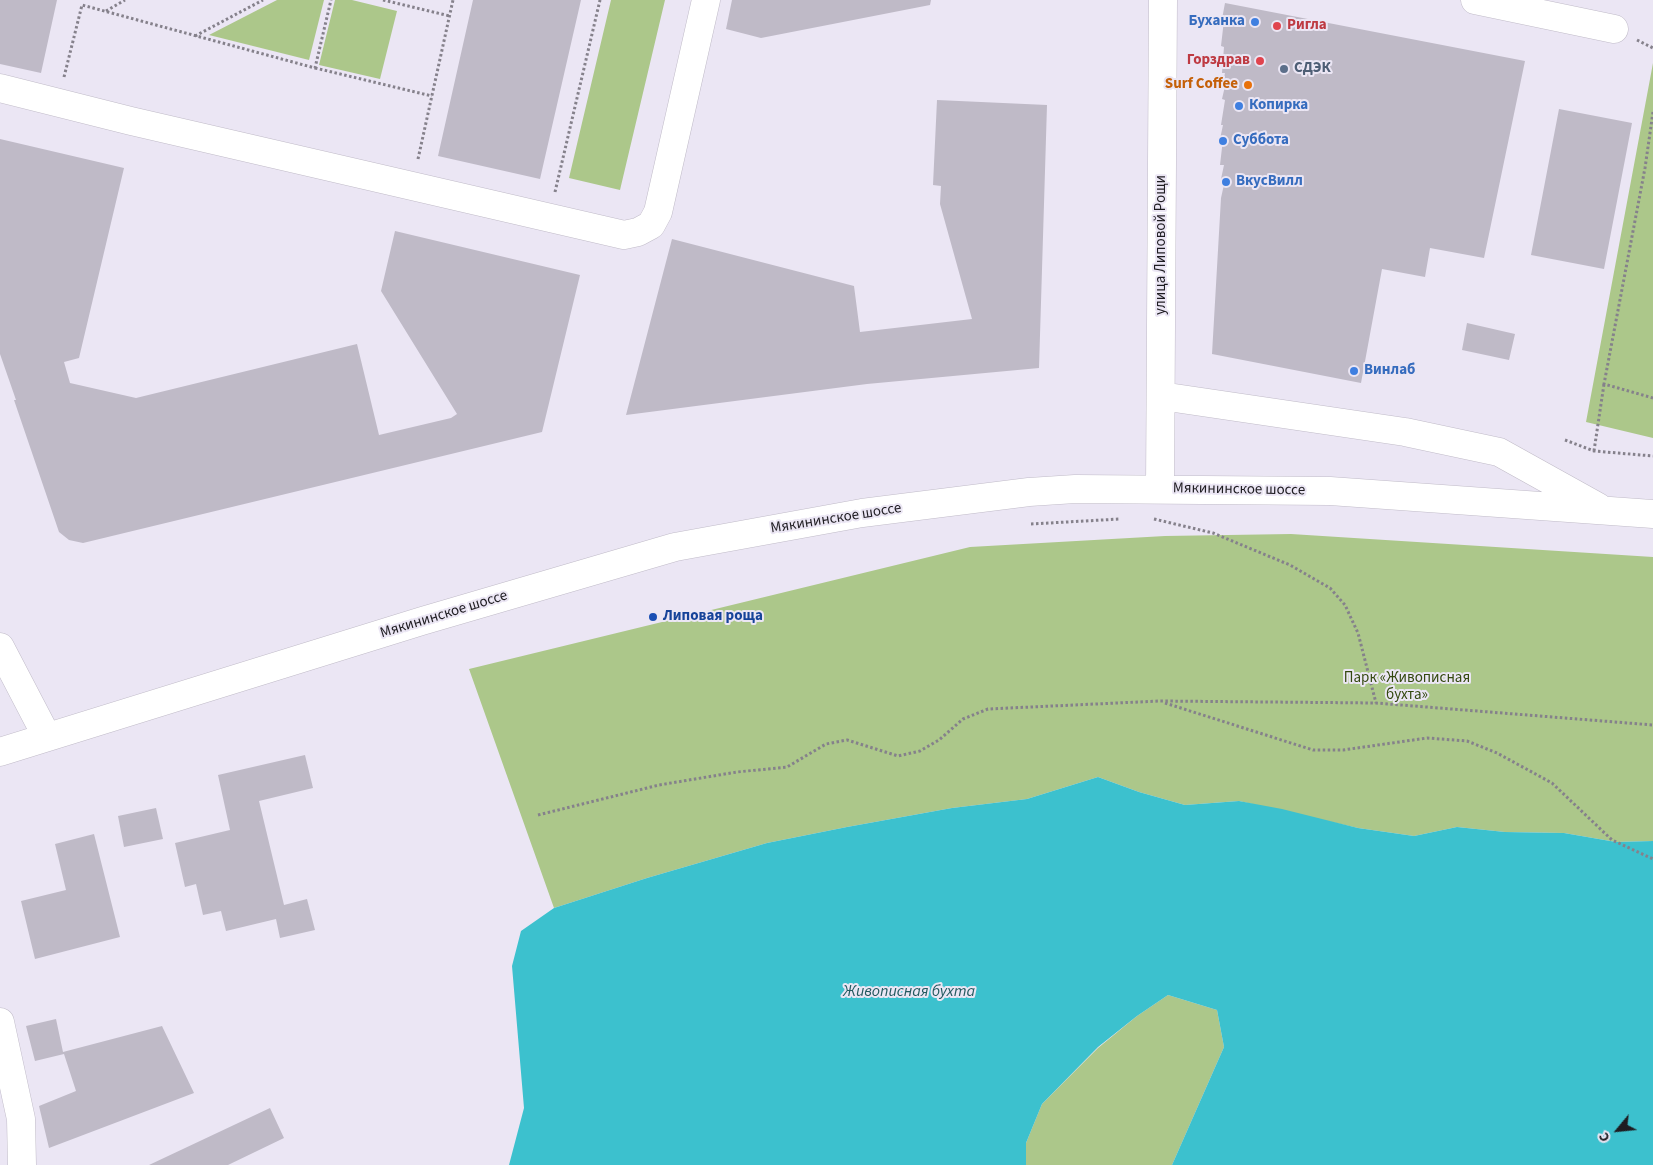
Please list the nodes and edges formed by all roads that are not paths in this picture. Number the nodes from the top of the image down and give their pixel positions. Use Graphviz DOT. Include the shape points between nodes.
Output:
graph roads {
  1 [pos="706,0"];
  2 [pos="1163,0"];
  3 [pos="1474,0"];
  4 [pos="1614,29"];
  5 [pos="0,88"];
  6 [pos="1161,396"];
  7 [pos="1160,489"];
  8 [pos="1606,511"];
  9 [pos="1653,514"];
  10 [pos="0,647"];
  11 [pos="47,737"];
  12 [pos="0,752"];
  13 [pos="0,1022"];
  14 [pos="22,1165"];
  1 -- 5 [label="street" via="658,212 650,225 638,232 624,234"];
  2 -- 6 [label="street, улица Липовой Рощи"];
  3 -- 4 [label="street"];
  6 -- 7 [label="street, улица Липовой Рощи"];
  6 -- 8 [label="street" via="1405,432 1500,452"];
  7 -- 8 [label="street, Мякининское шоссе" via="1330,491"];
  7 -- 11 [label="street, Мякининское шоссе" via="1029,492 862,512 675,547"];
  8 -- 9 [label="street, Мякининское шоссе"];
  10 -- 11 [label="street"];
  11 -- 12 [label="street, Мякининское шоссе"];
  13 -- 14 [label="street" via="21,1119"];
}
